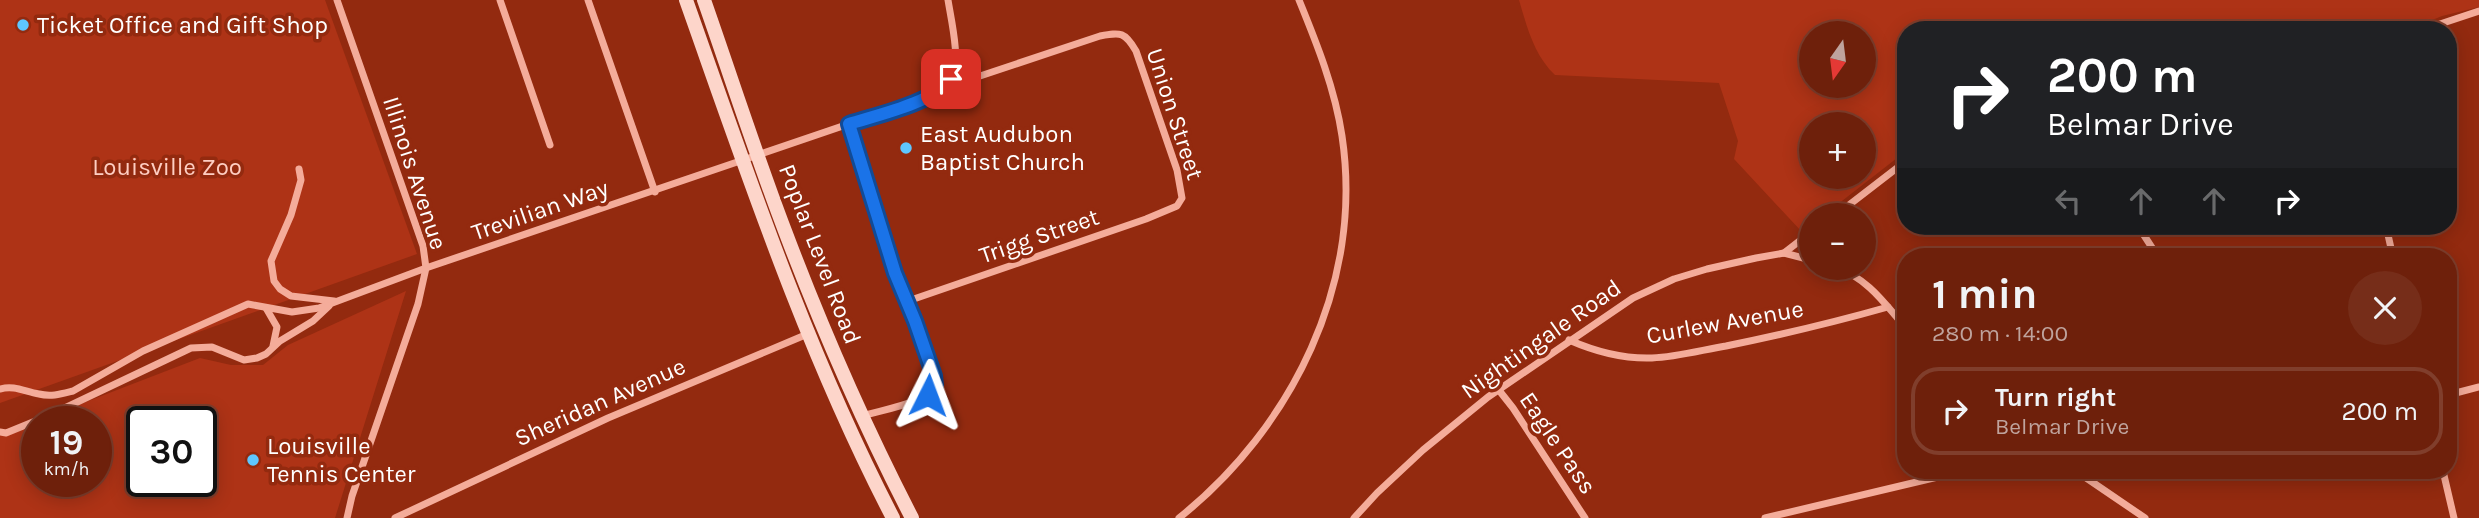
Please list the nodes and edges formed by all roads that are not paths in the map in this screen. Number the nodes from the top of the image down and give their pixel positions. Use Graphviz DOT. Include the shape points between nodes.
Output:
graph roads {
  1 [pos="337,0"];
  2 [pos="500,0"];
  3 [pos="588,0"];
  4 [pos="686,0"];
  5 [pos="704,0"];
  6 [pos="948,0"];
  7 [pos="1299,0"];
  8 [pos="2479,11"];
  9 [pos="2449,21"];
  10 [pos="1128,39"];
  11 [pos="943,89"];
  12 [pos="849,124"];
  13 [pos="550,145"];
  14 [pos="758,156"];
  15 [pos="743,160"];
  16 [pos="1897,168"];
  17 [pos="299,169"];
  18 [pos="655,192"];
  19 [pos="1180,202"];
  20 [pos="1852,203"];
  21 [pos="1799,241"];
  22 [pos="1784,253"];
  23 [pos="1799,257"];
  24 [pos="426,268"];
  25 [pos="1861,280"];
  26 [pos="335,301"];
  27 [pos="908,301"];
  28 [pos="1888,307"];
  29 [pos="266,308"];
  30 [pos="1897,318"];
  31 [pos="824,327"];
  32 [pos="808,333"];
  33 [pos="1569,340"];
  34 [pos="273,347"];
  35 [pos="2479,387"];
  36 [pos="0,388"];
  37 [pos="1498,389"];
  38 [pos="2457,392"];
  39 [pos="862,416"];
  40 [pos="2,431"];
  41 [pos="1929,479"];
  42 [pos="2088,479"];
  43 [pos="2445,479"];
  44 [pos="347,518"];
  45 [pos="395,518"];
  46 [pos="893,518"];
  47 [pos="912,518"];
  48 [pos="1179,518"];
  49 [pos="1354,518"];
  50 [pos="1585,518"];
  51 [pos="1765,518"];
  52 [pos="2145,518"];
  53 [pos="2454,518"];
  1 -- 24 [label="street, Illinois Avenue" via="423,246"];
  2 -- 13 [label="street"];
  3 -- 18 [label="street"];
  4 -- 15 [label="main road, Poplar Level Road"];
  5 -- 14 [label="main road, Poplar Level Road"];
  6 -- 11 [label="street" via="954,74"];
  7 -- 48 [label="street" via="1328,77 1342,139 1345,222 1338,264 1314,344 1281,408 1226,476"];
  8 -- 9 [label="street"];
  10 -- 11 [label="street, Trevilian Way" via="1118,33 1100,36"];
  10 -- 19 [label="street, Union Street" via="1177,170 1183,192"];
  11 -- 12 [label="street, Trevilian Way"];
  12 -- 14 [label="street, Trevilian Way"];
  12 -- 27 [label="street"];
  14 -- 15 [label="street, Trevilian Way"];
  14 -- 31 [label="main road, Poplar Level Road"];
  15 -- 18 [label="street, Trevilian Way"];
  15 -- 32 [label="main road, Poplar Level Road"];
  16 -- 20 [label="street"];
  17 -- 26 [label="street" via="301,180 291,215 271,261 274,281 291,296"];
  18 -- 24 [label="street, Trevilian Way"];
  19 -- 27 [label="street, Trigg Street" via="1146,219"];
  21 -- 22 [label="street"];
  22 -- 23 [label="street"];
  22 -- 33 [label="street, Nightingale Road" via="1674,279 1633,298"];
  24 -- 26 [label="street, Trevilian Way"];
  24 -- 44 [label="street, Illinois Avenue"];
  25 -- 28 [label="street"];
  26 -- 29 [label="street, Trevilian Way" via="306,311"];
  26 -- 34 [label="street, Trevilian Way"];
  27 -- 39 [label="street" via="935,385 922,398"];
  28 -- 30 [label="street"];
  28 -- 33 [label="street, Curlew Avenue" via="1674,356 1621,355"];
  29 -- 34 [label="street" via="277,327"];
  29 -- 36 [label="street, Trevilian Way" via="247,304 237,308 143,351 73,391 36,394"];
  31 -- 32 [label="street, Sheridan Avenue"];
  31 -- 39 [label="main road, Poplar Level Road"];
  32 -- 45 [label="street, Sheridan Avenue" via="608,418"];
  32 -- 46 [label="main road, Poplar Level Road" via="856,446"];
  33 -- 37 [label="street, Nightingale Road"];
  34 -- 40 [label="street, Trevilian Way" via="266,354 244,360 212,347 191,348 50,415"];
  35 -- 38 [label="street"];
  37 -- 49 [label="street, Nightingale Road" via="1423,450"];
  37 -- 50 [label="street, Eagle Pass"];
  39 -- 47 [label="main road, Poplar Level Road"];
  41 -- 51 [label="street"];
  42 -- 52 [label="street"];
  43 -- 53 [label="street"];
}
